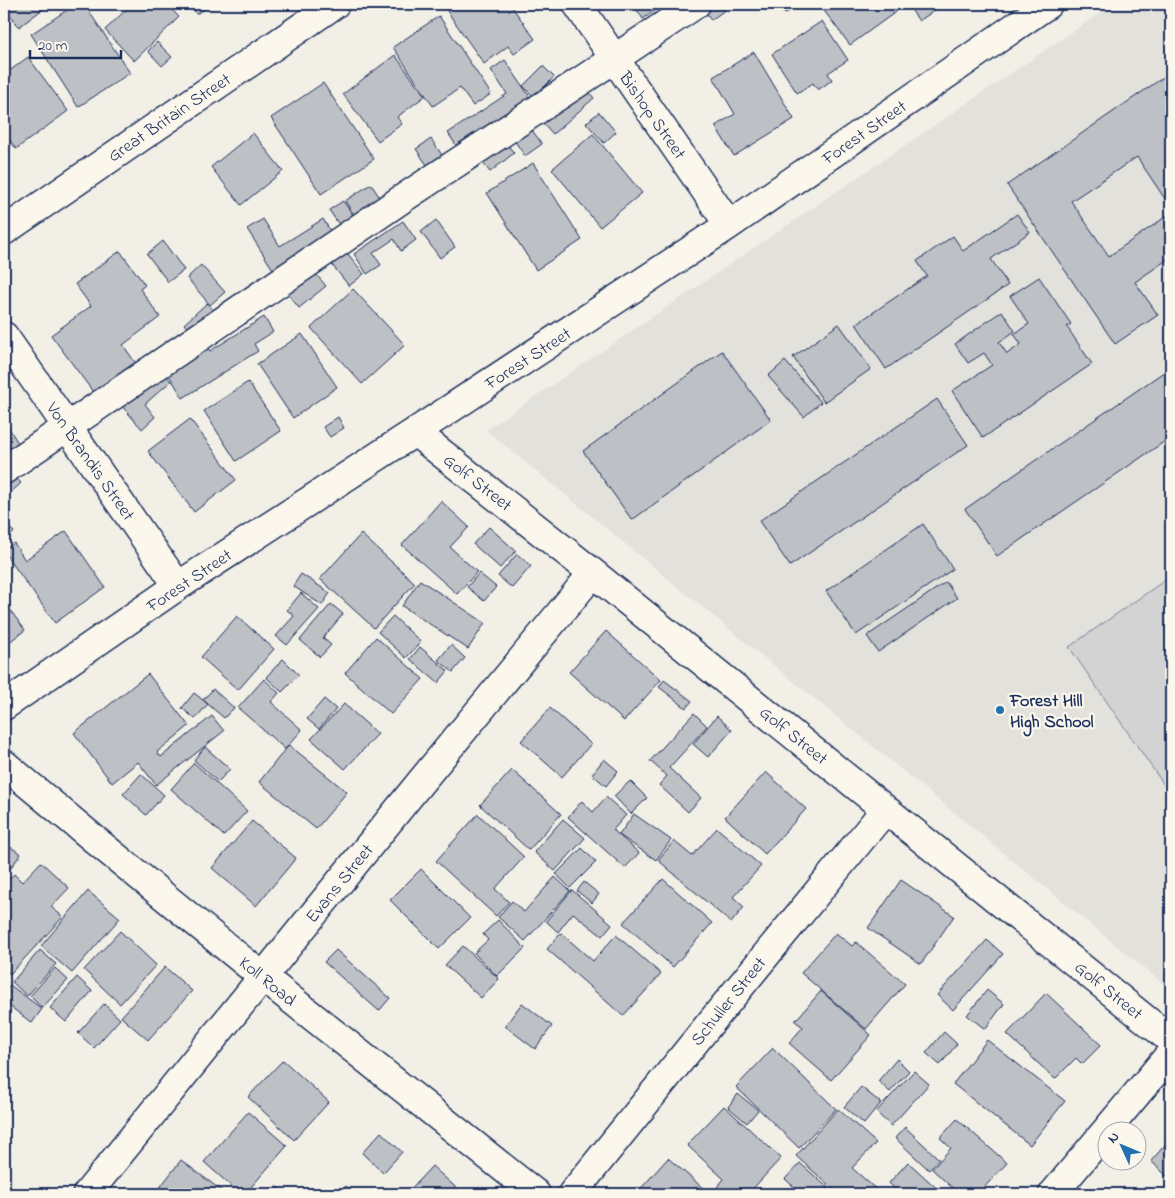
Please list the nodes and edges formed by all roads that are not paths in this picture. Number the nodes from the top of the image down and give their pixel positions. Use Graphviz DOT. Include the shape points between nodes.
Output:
graph roads {
  1 [pos="335,4"];
  2 [pos="577,4"];
  3 [pos="696,4"];
  4 [pos="1048,4"];
  5 [pos="614,59"];
  6 [pos="729,225"];
  7 [pos="4,231"];
  8 [pos="4,336"];
  9 [pos="67,426"];
  10 [pos="415,432"];
  11 [pos="4,470"];
  12 [pos="593,573"];
  13 [pos="178,586"];
  14 [pos="4,706"];
  15 [pos="4,764"];
  16 [pos="885,810"];
  17 [pos="262,977"];
  18 [pos="1171,1040"];
  19 [pos="1171,1053"];
  20 [pos="87,1194"];
  21 [pos="536,1194"];
  22 [pos="572,1194"];
  23 [pos="1053,1194"];
  1 -- 7 [label="street, Great Britain Street"];
  2 -- 5 [label="street, Bishop Street"];
  3 -- 5 [label="street"];
  4 -- 6 [label="street, Forest Street"];
  5 -- 6 [label="street, Bishop Street"];
  5 -- 9 [label="street"];
  6 -- 10 [label="street, Forest Street"];
  8 -- 9 [label="street, Von Brandis Street"];
  9 -- 11 [label="street"];
  9 -- 13 [label="street, Von Brandis Street"];
  10 -- 12 [label="street, Golf Street"];
  10 -- 13 [label="street, Forest Street"];
  12 -- 16 [label="street, Golf Street"];
  12 -- 17 [label="street, Evans Street"];
  13 -- 14 [label="street, Forest Street"];
  15 -- 17 [label="street, Koll Road"];
  16 -- 18 [label="street, Golf Street"];
  16 -- 22 [label="street, Schuller Street"];
  17 -- 20 [label="street, Evans Street"];
  17 -- 21 [label="street, Koll Road"];
  19 -- 23 [label="street"];
}
